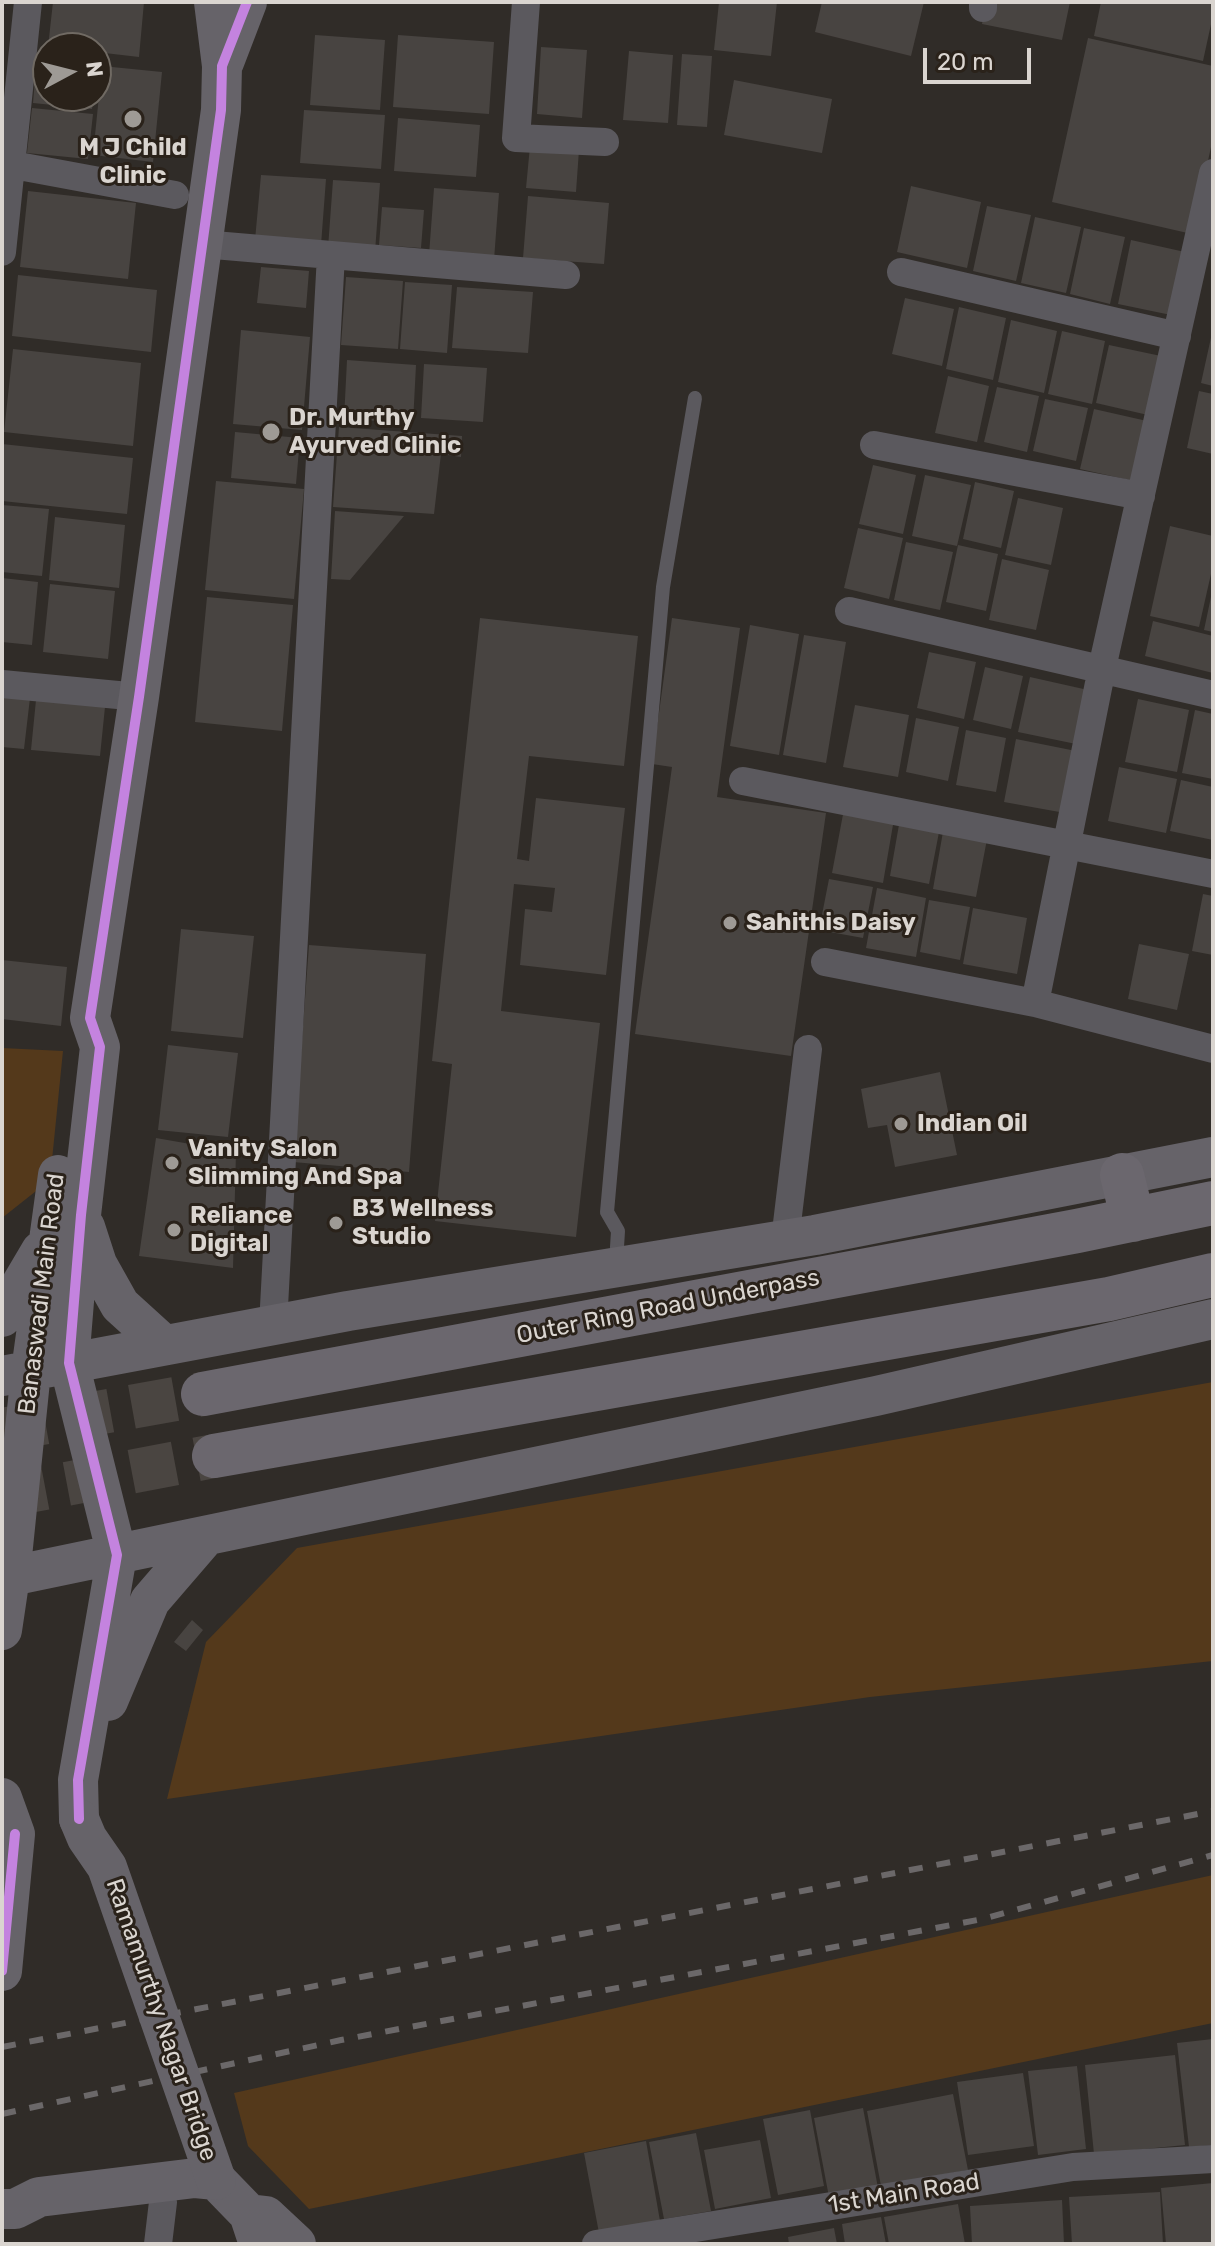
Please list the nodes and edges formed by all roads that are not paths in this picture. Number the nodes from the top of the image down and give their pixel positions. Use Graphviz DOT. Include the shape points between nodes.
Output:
graph roads {
  1 [pos="28,2"];
  2 [pos="214,2"];
  3 [pos="247,2"];
  4 [pos="526,2"];
  5 [pos="222,66"];
  6 [pos="605,142"];
  7 [pos="6,163"];
  8 [pos="1213,173"];
  9 [pos="175,195"];
  10 [pos="202,244"];
  11 [pos="2,252"];
  12 [pos="331,255"];
  13 [pos="901,272"];
  14 [pos="566,275"];
  15 [pos="1177,336"];
  16 [pos="695,398"];
  17 [pos="874,445"];
  18 [pos="1141,496"];
  19 [pos="849,611"];
  20 [pos="1102,668"];
  21 [pos="2,684"];
  22 [pos="1213,695"];
  23 [pos="139,697"];
  24 [pos="743,781"];
  25 [pos="1067,845"];
  26 [pos="1213,874"];
  27 [pos="825,962"];
  28 [pos="1035,1003"];
  29 [pos="808,1049"];
  30 [pos="1213,1049"];
  31 [pos="1213,1157"];
  32 [pos="1122,1175"];
  33 [pos="1213,1203"];
  34 [pos="1133,1220"];
  35 [pos="66,1224"];
  36 [pos="785,1240"];
  37 [pos="615,1268"];
  38 [pos="1213,1275"];
  39 [pos="2,1317"];
  40 [pos="1213,1319"];
  41 [pos="273,1325"];
  42 [pos="164,1345"];
  43 [pos="69,1363"];
  44 [pos="16,1374"];
  45 [pos="203,1394"];
  46 [pos="214,1456"];
  47 [pos="206,1536"];
  48 [pos="117,1555"];
  49 [pos="6,1577"];
  50 [pos="2,1630"];
  51 [pos="78,1780"];
  52 [pos="2,1798"];
  53 [pos="2,1971"];
  54 [pos="1213,2159"];
  55 [pos="163,2202"];
  56 [pos="238,2208"];
  57 [pos="9,2209"];
  58 [pos="158,2244"];
  59 [pos="296,2244"];
  60 [pos="596,2244"];
  1 -- 7 [label="street"];
  2 -- 5 [label="main road, Banaswadi Main Road"];
  3 -- 5 [label="main road, Banaswadi Main Road"];
  4 -- 6 [label="street" via="516,138"];
  5 -- 10 [label="main road, Banaswadi Main Road"];
  7 -- 9 [label="street"];
  7 -- 11 [label="street"];
  8 -- 15 [label="street"];
  10 -- 12 [label="street"];
  10 -- 23 [label="main road, Banaswadi Main Road"];
  12 -- 14 [label="street"];
  12 -- 41 [label="street"];
  13 -- 15 [label="street"];
  15 -- 18 [label="street"];
  16 -- 37 [label="lane" via="663,587 607,1212 618,1231"];
  17 -- 18 [label="street"];
  18 -- 20 [label="street"];
  19 -- 20 [label="street"];
  20 -- 22 [label="street"];
  20 -- 25 [label="street"];
  21 -- 23 [label="street"];
  23 -- 35 [label="main road, Banaswadi Main Road" via="90,1018 100,1047"];
  24 -- 25 [label="street"];
  25 -- 26 [label="street"];
  25 -- 28 [label="street"];
  27 -- 28 [label="street"];
  28 -- 30 [label="street"];
  29 -- 36 [label="street"];
  31 -- 32 [label="main road"];
  32 -- 34 [label="highway"];
  32 -- 36 [label="main road"];
  33 -- 34 [label="highway, Outer Ring Road Underpass"];
  34 -- 45 [label="highway, Outer Ring Road Underpass"];
  35 -- 39 [label="main road"];
  35 -- 42 [label="main road" via="120,1305"];
  35 -- 43 [label="main road, Banaswadi Main Road"];
  35 -- 44 [label="main road, Banaswadi Main Road"];
  36 -- 37 [label="main road"];
  37 -- 41 [label="main road"];
  38 -- 46 [label="highway" via="1109,1299"];
  40 -- 47 [label="main road" via="876,1396"];
  41 -- 42 [label="main road"];
  42 -- 43 [label="main road"];
  43 -- 44 [label="main road"];
  43 -- 48 [label="main road, Banaswadi Main Road"];
  44 -- 49 [label="main road, Banaswadi Main Road"];
  47 -- 48 [label="main road"];
  47 -- 51 [label="main road" via="150,1601"];
  48 -- 49 [label="main road"];
  48 -- 51 [label="main road"];
  49 -- 50 [label="main road, Banaswadi Main Road"];
  51 -- 56 [label="main road, Ramamurthy Nagar Bridge, bridge" via="79,1819 107,1867"];
  52 -- 53 [label="main road" via="15,1834"];
  54 -- 60 [label="street, 1st Main Road" via="1073,2167"];
  55 -- 56 [label="main road"];
  55 -- 57 [label="main road" via="41,2217"];
  55 -- 58 [label="street"];
  56 -- 57 [label="main road" via="195,2178 39,2197"];
  56 -- 59 [label="main road" via="266,2216"];
}
